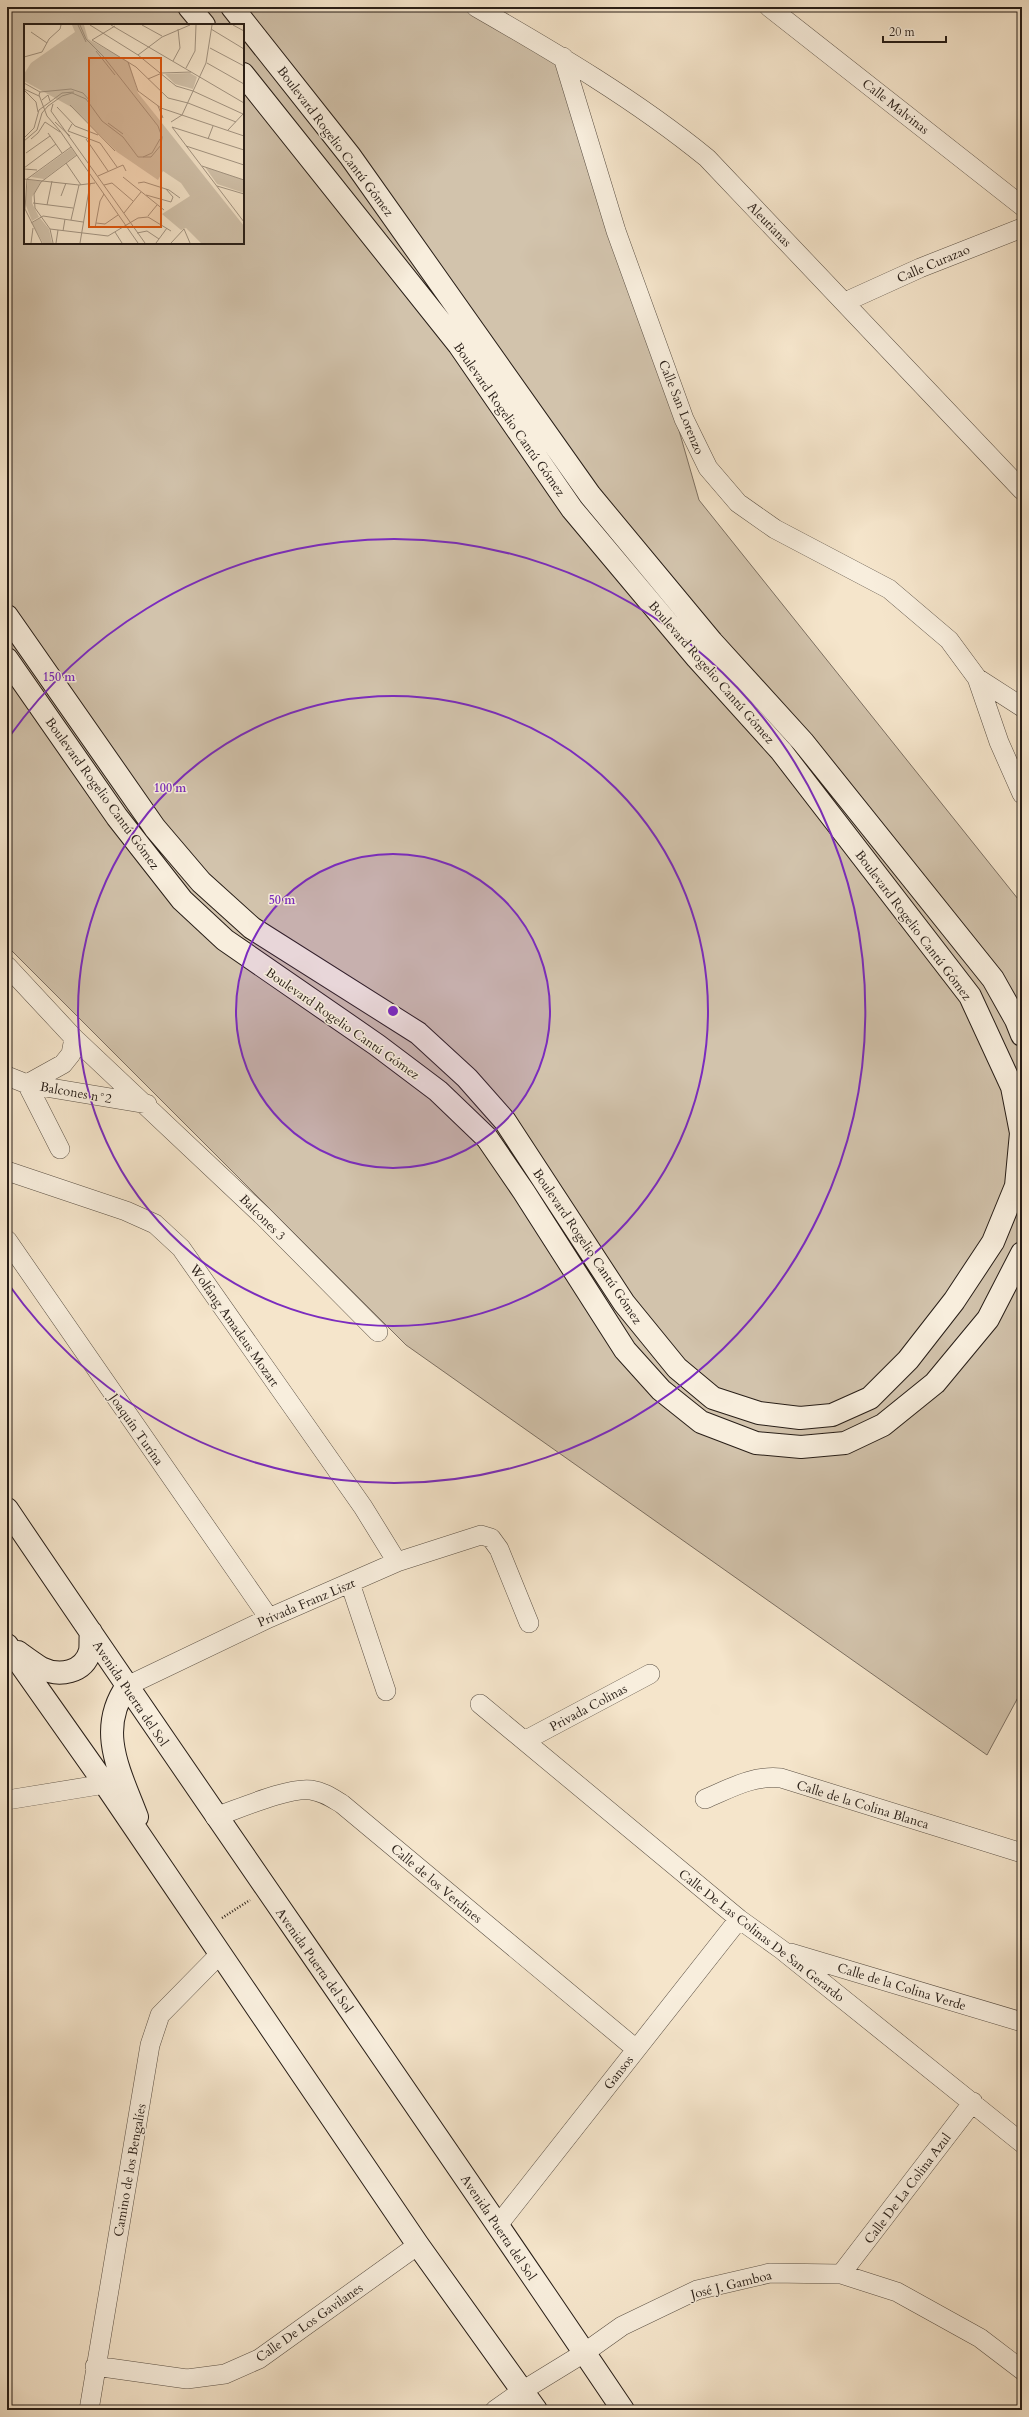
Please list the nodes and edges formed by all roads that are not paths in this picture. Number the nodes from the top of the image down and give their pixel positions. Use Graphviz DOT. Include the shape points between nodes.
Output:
graph roads {
  1 [pos="189,7"];
  2 [pos="232,7"];
  3 [pos="476,7"];
  4 [pos="769,7"];
  5 [pos="203,24"];
  6 [pos="563,57"];
  7 [pos="244,75"];
  8 [pos="1022,206"];
  9 [pos="1022,228"];
  10 [pos="845,302"];
  11 [pos="1022,490"];
  12 [pos="7,616"];
  13 [pos="7,659"];
  14 [pos="977,678"];
  15 [pos="1022,707"];
  16 [pos="1022,794"];
  17 [pos="7,966"];
  18 [pos="1022,1035"];
  19 [pos="74,1038"];
  20 [pos="7,1076"];
  21 [pos="27,1084"];
  22 [pos="147,1104"];
  23 [pos="60,1149"];
  24 [pos="7,1171"];
  25 [pos="7,1240"];
  26 [pos="1022,1253"];
  27 [pos="378,1332"];
  28 [pos="7,1509"];
  29 [pos="15,1530"];
  30 [pos="397,1562"];
  31 [pos="350,1583"];
  32 [pos="269,1618"];
  33 [pos="529,1623"];
  34 [pos="91,1632"];
  35 [pos="7,1645"];
  36 [pos="650,1674"];
  37 [pos="127,1686"];
  38 [pos="386,1691"];
  39 [pos="480,1704"];
  40 [pos="526,1740"];
  41 [pos="105,1784"];
  42 [pos="705,1799"];
  43 [pos="7,1803"];
  44 [pos="215,1817"];
  45 [pos="1022,1853"];
  46 [pos="152,1855"];
  47 [pos="739,1919"];
  48 [pos="782,1950"];
  49 [pos="220,1954"];
  50 [pos="1022,2022"];
  51 [pos="636,2049"];
  52 [pos="973,2102"];
  53 [pos="1022,2143"];
  54 [pos="498,2225"];
  55 [pos="418,2245"];
  56 [pos="841,2274"];
  57 [pos="584,2353"];
  58 [pos="95,2366"];
  59 [pos="1022,2370"];
  60 [pos="522,2390"];
  61 [pos="89,2410"];
  62 [pos="495,2410"];
  63 [pos="536,2410"];
  64 [pos="623,2410"];
  1 -- 5 [label="main road"];
  2 -- 18 [label="main road, Boulevard Rogelio Cantú Gómez" via="350,156 590,495 712,642 803,742 988,973"];
  3 -- 6 [label="street, Aleutianas"];
  4 -- 8 [label="street, Calle Malvinas"];
  6 -- 10 [label="street, Aleutianas" via="670,128 707,158"];
  6 -- 14 [label="street, Calle San Lorenzo" via="616,231 684,419 708,468 738,503 775,529 889,588 949,640"];
  7 -- 12 [label="main road, Boulevard Rogelio Cantú Gómez" via="459,345 572,509 697,658 781,751 970,996 1012,1087 1021,1133 1016,1186 993,1242 954,1301 908,1360 870,1398 832,1415 800,1418 759,1413 714,1398 677,1368 624,1303 505,1121 467,1078 418,1034 252,928 201,882 155,828"];
  9 -- 10 [label="street, Calle Curazao" via="920,268"];
  10 -- 11 [label="street, Aleutianas"];
  13 -- 26 [label="main road, Boulevard Rogelio Cantú Gómez" via="117,817 182,900 225,940 377,1045 438,1091 487,1138 625,1350 661,1390 701,1422 756,1443 801,1447 845,1443 883,1425 935,1383 988,1319"];
  14 -- 15 [label="street, Calle San Lorenzo"];
  14 -- 16 [label="street" via="999,742"];
  17 -- 19 [label="street, Balcones 3"];
  19 -- 21 [label="street" via="71,1054 63,1064"];
  19 -- 22 [label="street, Balcones 3"];
  20 -- 21 [label="street, Balcones n°2"];
  21 -- 22 [label="street, Balcones n°2"];
  21 -- 23 [label="street"];
  22 -- 27 [label="street, Balcones 3"];
  24 -- 30 [label="street, Wolfang Amadeus Mozart" via="126,1211 155,1224 181,1248 363,1507"];
  25 -- 32 [label="street, Joaquín Turína"];
  28 -- 29 [label="main road, Avenida Puerta del Sol"];
  29 -- 34 [label="main road, Avenida Puerta del Sol"];
  30 -- 31 [label="street, Privada Franz Liszt"];
  30 -- 33 [label="street, Privada Franz Liszt" via="469,1538 481,1535 491,1538 499,1549"];
  31 -- 32 [label="street, Privada Franz Liszt"];
  31 -- 38 [label="street"];
  32 -- 37 [label="street, Privada Franz Liszt"];
  34 -- 35 [label="main road" via="90,1651 84,1663 74,1671 58,1673 42,1668"];
  34 -- 37 [label="main road, Avenida Puerta del Sol"];
  35 -- 41 [label="main road"];
  36 -- 40 [label="street, Privada Colinas"];
  37 -- 44 [label="main road, Avenida Puerta del Sol"];
  37 -- 46 [label="main road" via="115,1708 111,1735 116,1759"];
  39 -- 40 [label="street, Calle De Las Colinas De San Gerardo"];
  40 -- 47 [label="street, Calle De Las Colinas De San Gerardo"];
  41 -- 43 [label="street"];
  41 -- 46 [label="main road"];
  42 -- 45 [label="street, Calle de la Colina Blanca" via="750,1780 766,1776 781,1778"];
  44 -- 51 [label="street, Calle de los Verdines" via="285,1794 310,1790 326,1794 342,1804"];
  44 -- 54 [label="main road, Avenida Puerta del Sol"];
  46 -- 49 [label="main road"];
  47 -- 48 [label="street, Calle De Las Colinas De San Gerardo"];
  47 -- 51 [label="street, Gansos"];
  48 -- 50 [label="street, Calle de la Colina Verde"];
  48 -- 52 [label="street, Calle De Las Colinas De San Gerardo"];
  49 -- 55 [label="main road"];
  49 -- 58 [label="street, Camino de los Bengalíes" via="160,2015 150,2045"];
  51 -- 54 [label="street, Gansos"];
  52 -- 53 [label="street, Calle De Las Colinas De San Gerardo"];
  52 -- 56 [label="street, Calle De La Colina Azul"];
  54 -- 57 [label="main road, Avenida Puerta del Sol"];
  55 -- 58 [label="street, Calle De Los Gavilanes" via="259,2359 225,2374 187,2379"];
  55 -- 60 [label="main road"];
  56 -- 57 [label="street, José J. Gamboa" via="770,2273 697,2290 622,2326"];
  56 -- 59 [label="street, José J. Gamboa" via="897,2292 980,2338"];
  57 -- 60 [label="street, José J. Gamboa"];
  57 -- 64 [label="main road, Avenida Puerta del Sol"];
  58 -- 61 [label="street, Camino de los Bengalíes"];
  60 -- 62 [label="street, José J. Gamboa"];
  60 -- 63 [label="main road"];
}
